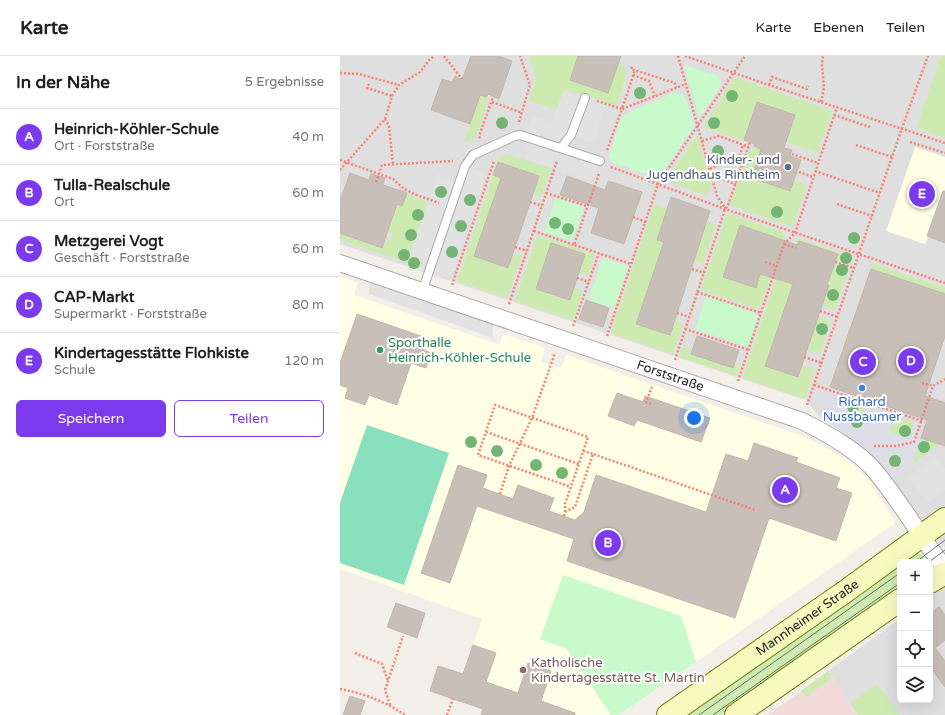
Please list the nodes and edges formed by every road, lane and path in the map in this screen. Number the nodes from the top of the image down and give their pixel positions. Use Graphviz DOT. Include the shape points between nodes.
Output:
graph roads {
  1 [pos="434,56"];
  2 [pos="444,56"];
  3 [pos="520,56"];
  4 [pos="678,56"];
  5 [pos="685,56"];
  6 [pos="745,56"];
  7 [pos="823,56"];
  8 [pos="928,56"];
  9 [pos="632,66"];
  10 [pos="635,70"];
  11 [pos="340,73"];
  12 [pos="734,73"];
  13 [pos="633,75"];
  14 [pos="462,79"];
  15 [pos="369,84"];
  16 [pos="686,84"];
  17 [pos="399,85"];
  18 [pos="769,85"];
  19 [pos="808,86"];
  20 [pos="676,88"];
  21 [pos="392,96"];
  22 [pos="655,96"];
  23 [pos="493,97"];
  24 [pos="585,98"];
  25 [pos="492,102"];
  26 [pos="821,102"];
  27 [pos="837,107"];
  28 [pos="622,110"];
  29 [pos="522,112"];
  30 [pos="834,115"];
  31 [pos="385,119"];
  32 [pos="698,126"];
  33 [pos="870,127"];
  34 [pos="902,128"];
  35 [pos="479,136"];
  36 [pos="515,136"];
  37 [pos="702,141"];
  38 [pos="501,142"];
  39 [pos="750,142"];
  40 [pos="910,142"];
  41 [pos="945,143"];
  42 [pos="743,145"];
  43 [pos="856,145"];
  44 [pos="749,147"];
  45 [pos="561,148"];
  46 [pos="945,153"];
  47 [pos="792,154"];
  48 [pos="892,157"];
  49 [pos="340,160"];
  50 [pos="468,160"];
  51 [pos="728,160"];
  52 [pos="346,162"];
  53 [pos="601,162"];
  54 [pos="393,164"];
  55 [pos="818,164"];
  56 [pos="742,165"];
  57 [pos="555,166"];
  58 [pos="710,169"];
  59 [pos="340,170"];
  60 [pos="815,171"];
  61 [pos="799,172"];
  62 [pos="379,174"];
  63 [pos="712,175"];
  64 [pos="813,177"];
  65 [pos="376,182"];
  66 [pos="658,184"];
  67 [pos="736,184"];
  68 [pos="546,193"];
  69 [pos="880,193"];
  70 [pos="530,202"];
  71 [pos="837,204"];
  72 [pos="542,206"];
  73 [pos="587,206"];
  74 [pos="451,207"];
  75 [pos="725,208"];
  76 [pos="872,216"];
  77 [pos="633,217"];
  78 [pos="646,222"];
  79 [pos="534,231"];
  80 [pos="795,233"];
  81 [pos="784,244"];
  82 [pos="574,245"];
  83 [pos="515,247"];
  84 [pos="796,248"];
  85 [pos="527,251"];
  86 [pos="599,253"];
  87 [pos="859,254"];
  88 [pos="765,262"];
  89 [pos="835,262"];
  90 [pos="340,263"];
  91 [pos="631,264"];
  92 [pos="777,266"];
  93 [pos="854,268"];
  94 [pos="692,269"];
  95 [pos="704,273"];
  96 [pos="577,278"];
  97 [pos="589,282"];
  98 [pos="945,283"];
  99 [pos="422,292"];
  100 [pos="697,292"];
  101 [pos="447,300"];
  102 [pos="820,311"];
  103 [pos="677,313"];
  104 [pos="761,313"];
  105 [pos="689,317"];
  106 [pos="838,317"];
  107 [pos="504,320"];
  108 [pos="685,328"];
  109 [pos="568,341"];
  110 [pos="748,350"];
  111 [pos="602,352"];
  112 [pos="804,358"];
  113 [pos="822,363"];
  114 [pos="551,365"];
  115 [pos="670,376"];
  116 [pos="945,379"];
  117 [pos="922,382"];
  118 [pos="653,384"];
  119 [pos="814,385"];
  120 [pos="933,386"];
  121 [pos="733,397"];
  122 [pos="651,404"];
  123 [pos="532,418"];
  124 [pos="922,420"];
  125 [pos="802,421"];
  126 [pos="486,432"];
  127 [pos="520,444"];
  128 [pos="583,451"];
  129 [pos="856,453"];
  130 [pos="593,454"];
  131 [pos="579,464"];
  132 [pos="509,466"];
  133 [pos="571,487"];
  134 [pos="500,494"];
  135 [pos="755,510"];
  136 [pos="565,512"];
  137 [pos="564,516"];
  138 [pos="945,519"];
  139 [pos="922,537"];
  140 [pos="945,568"];
  141 [pos="945,573"];
  142 [pos="933,580"];
  143 [pos="897,602"];
  144 [pos="403,636"];
  145 [pos="355,653"];
  146 [pos="388,681"];
  147 [pos="340,688"];
  148 [pos="453,699"];
  149 [pos="390,705"];
  150 [pos="405,715"];
  151 [pos="447,715"];
  152 [pos="668,715"];
  153 [pos="736,715"];
  1 -- 17 [label="path" via="420,72"];
  2 -- 14 [label="path"];
  3 -- 29 [label="path" via="530,85"];
  4 -- 16 [label="path"];
  5 -- 12 [label="path"];
  6 -- 12 [label="path"];
  7 -- 26 [label="path" via="824,88"];
  8 -- 34 [label="path"];
  9 -- 10 [label="path"];
  10 -- 13 [label="path"];
  10 -- 20 [label="path" via="675,83"];
  11 -- 17 [label="path" via="359,74"];
  12 -- 18 [label="path"];
  12 -- 32 [label="path"];
  13 -- 22 [label="path" via="648,80"];
  13 -- 28 [label="path"];
  15 -- 21 [label="path" via="368,88"];
  16 -- 20 [label="path"];
  16 -- 32 [label="path"];
  17 -- 21 [label="path"];
  18 -- 19 [label="path" via="772,77 807,89"];
  18 -- 26 [label="path"];
  20 -- 22 [label="path"];
  21 -- 31 [label="path"];
  22 -- 28 [label="path"];
  23 -- 25 [label="path"];
  24 -- 28 [label="path"];
  24 -- 45 [label="lane" via="571,134"];
  25 -- 29 [label="path"];
  25 -- 35 [label="path"];
  26 -- 27 [label="path"];
  27 -- 30 [label="path"];
  27 -- 34 [label="path"];
  28 -- 53 [label="path"];
  29 -- 36 [label="path"];
  30 -- 33 [label="path"];
  30 -- 55 [label="path"];
  31 -- 52 [label="path"];
  31 -- 54 [label="path" via="389,126"];
  32 -- 37 [label="path"];
  32 -- 66 [label="path"];
  34 -- 41 [label="path"];
  34 -- 48 [label="path"];
  36 -- 38 [label="lane"];
  36 -- 45 [label="lane" via="528,137"];
  37 -- 42 [label="path" via="719,136"];
  37 -- 58 [label="path"];
  38 -- 50 [label="lane"];
  38 -- 101 [label="path"];
  39 -- 44 [label="path"];
  40 -- 46 [label="path"];
  42 -- 44 [label="path"];
  42 -- 51 [label="path" via="740,155"];
  43 -- 48 [label="path"];
  44 -- 56 [label="path"];
  45 -- 53 [label="lane"];
  47 -- 55 [label="path"];
  48 -- 69 [label="path"];
  49 -- 52 [label="path"];
  50 -- 54 [label="path"];
  50 -- 74 [label="lane"];
  51 -- 56 [label="path"];
  51 -- 58 [label="path"];
  52 -- 59 [label="path"];
  52 -- 62 [label="path"];
  53 -- 66 [label="path"];
  53 -- 73 [label="path"];
  54 -- 62 [label="path" via="382,165"];
  55 -- 60 [label="path"];
  56 -- 67 [label="path"];
  57 -- 68 [label="path"];
  58 -- 63 [label="path"];
  60 -- 64 [label="path"];
  60 -- 69 [label="path"];
  61 -- 64 [label="path"];
  62 -- 65 [label="path"];
  62 -- 74 [label="path" via="393,179 414,194"];
  63 -- 67 [label="path"];
  63 -- 75 [label="path" via="717,196"];
  64 -- 80 [label="path"];
  66 -- 75 [label="path"];
  66 -- 78 [label="path"];
  67 -- 75 [label="path"];
  68 -- 72 [label="path"];
  68 -- 73 [label="path"];
  69 -- 76 [label="path"];
  70 -- 72 [label="path"];
  71 -- 76 [label="path"];
  72 -- 79 [label="path"];
  73 -- 82 [label="path"];
  74 -- 99 [label="lane"];
  75 -- 80 [label="path"];
  75 -- 95 [label="path"];
  76 -- 87 [label="path"];
  77 -- 78 [label="path"];
  78 -- 91 [label="path"];
  79 -- 82 [label="path"];
  79 -- 85 [label="path"];
  80 -- 81 [label="path"];
  80 -- 87 [label="path"];
  81 -- 84 [label="path"];
  81 -- 92 [label="path"];
  82 -- 86 [label="path"];
  83 -- 85 [label="path"];
  85 -- 107 [label="path"];
  86 -- 91 [label="path"];
  86 -- 97 [label="path"];
  87 -- 93 [label="path"];
  87 -- 98 [label="path"];
  88 -- 92 [label="path"];
  89 -- 93 [label="path"];
  90 -- 99 [label="street, Forststraße"];
  91 -- 111 [label="path"];
  92 -- 104 [label="path"];
  93 -- 106 [label="path"];
  94 -- 95 [label="path"];
  95 -- 100 [label="path"];
  96 -- 97 [label="path"];
  97 -- 109 [label="path"];
  99 -- 101 [label="street, Forststraße"];
  100 -- 104 [label="path"];
  100 -- 105 [label="path"];
  101 -- 107 [label="street, Forststraße"];
  102 -- 106 [label="path"];
  103 -- 105 [label="path"];
  104 -- 110 [label="path"];
  105 -- 108 [label="path"];
  106 -- 113 [label="path"];
  107 -- 109 [label="street, Forststraße"];
  108 -- 110 [label="path"];
  108 -- 115 [label="path"];
  109 -- 111 [label="street, Forststraße"];
  110 -- 121 [label="path"];
  111 -- 115 [label="street, Forststraße"];
  112 -- 113 [label="path"];
  113 -- 119 [label="path"];
  114 -- 123 [label="path"];
  115 -- 121 [label="street, Forststraße"];
  116 -- 120 [label="path"];
  117 -- 120 [label="path"];
  118 -- 122 [label="path" via="646,402"];
  119 -- 124 [label="path"];
  119 -- 125 [label="path"];
  120 -- 124 [label="path"];
  121 -- 125 [label="street, Forststraße"];
  123 -- 126 [label="path" via="495,405"];
  123 -- 127 [label="path"];
  123 -- 128 [label="path" via="588,437"];
  124 -- 129 [label="path" via="914,442 896,446 864,446"];
  125 -- 129 [label="street, Forststraße"];
  126 -- 127 [label="path"];
  126 -- 132 [label="path" via="478,455"];
  127 -- 131 [label="path"];
  127 -- 132 [label="path"];
  128 -- 130 [label="path"];
  128 -- 131 [label="path"];
  129 -- 139 [label="street, Forststraße" via="875,470"];
  130 -- 135 [label="path"];
  130 -- 136 [label="path" via="575,507"];
  131 -- 133 [label="path"];
  132 -- 133 [label="path"];
  132 -- 134 [label="path"];
  133 -- 136 [label="path"];
  136 -- 137 [label="path"];
  138 -- 139 [label="street, Mannheimer Straße"];
  139 -- 140 [label="street, Forststraße"];
  139 -- 152 [label="street, Mannheimer Straße"];
  141 -- 142 [label="street"];
  143 -- 153 [label="street"];
  144 -- 146 [label="path"];
  145 -- 146 [label="path" via="382,664"];
  146 -- 149 [label="path" via="385,690"];
  147 -- 149 [label="path"];
  148 -- 151 [label="path"];
  149 -- 150 [label="path"];
}
